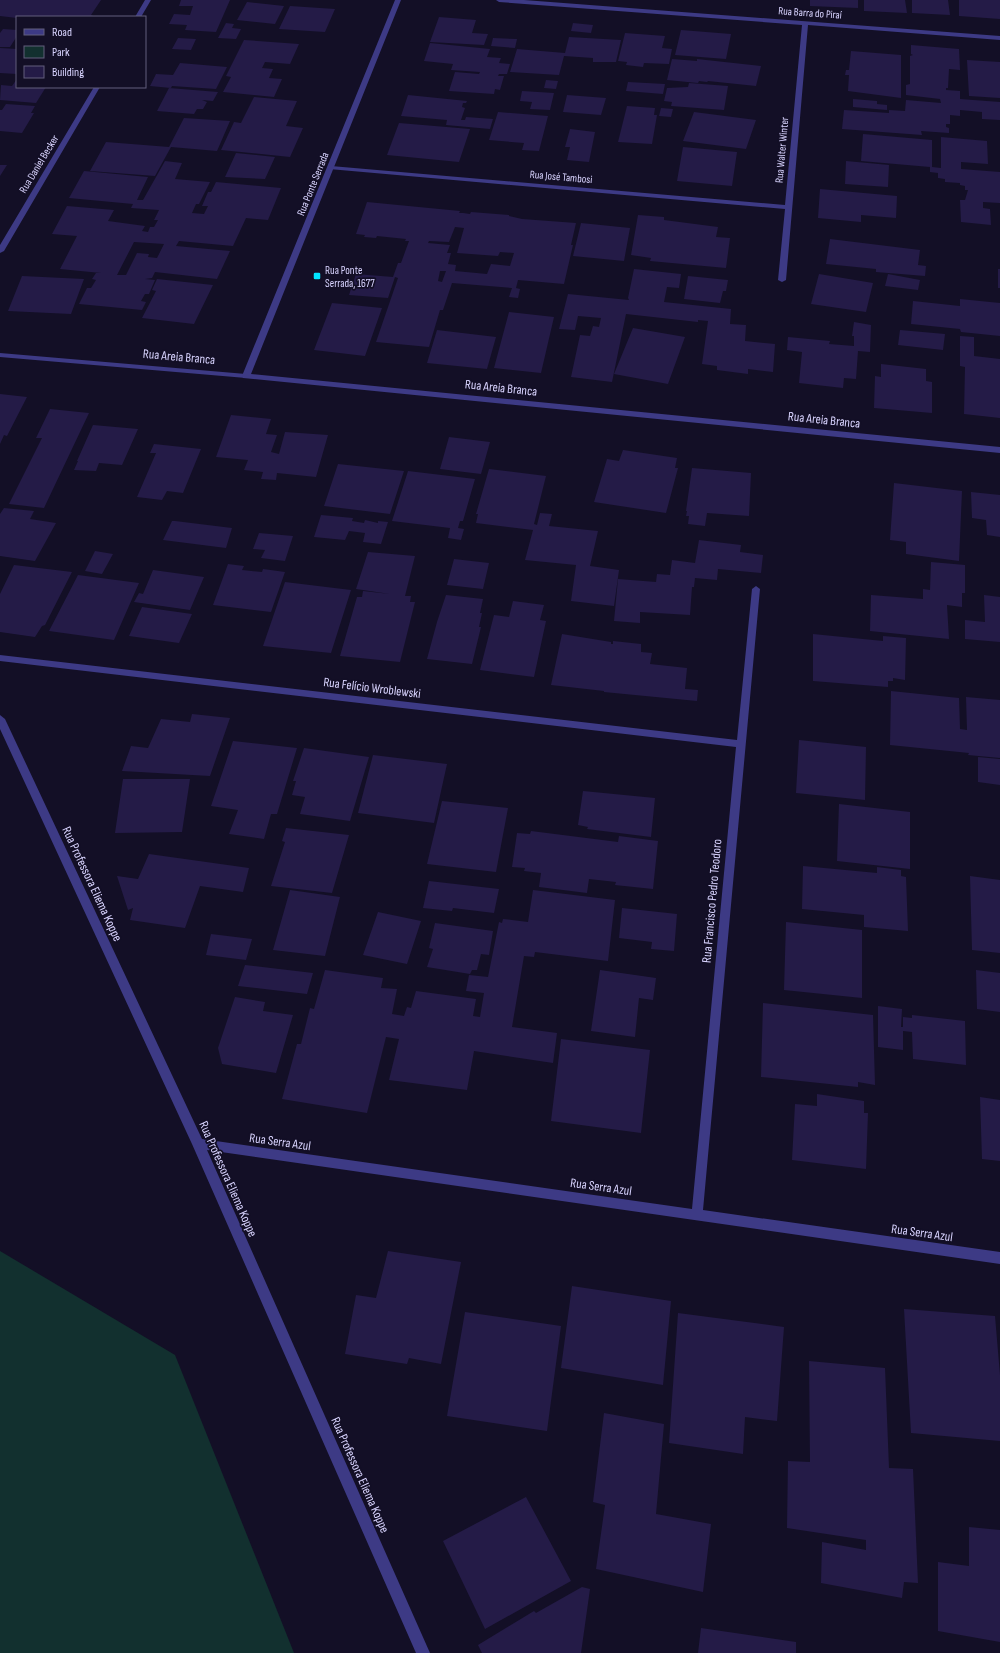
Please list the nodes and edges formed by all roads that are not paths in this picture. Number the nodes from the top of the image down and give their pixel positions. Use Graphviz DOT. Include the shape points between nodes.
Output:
graph roads {
  1 [pos="148,0"];
  2 [pos="398,0"];
  3 [pos="499,0"];
  4 [pos="139,16"];
  5 [pos="805,23"];
  6 [pos="1000,38"];
  7 [pos="96,88"];
  8 [pos="332,168"];
  9 [pos="788,207"];
  10 [pos="0,251"];
  11 [pos="782,280"];
  12 [pos="0,355"];
  13 [pos="246,376"];
  14 [pos="1000,450"];
  15 [pos="756,589"];
  16 [pos="0,658"];
  17 [pos="0,719"];
  18 [pos="741,744"];
  19 [pos="198,1144"];
  20 [pos="697,1215"];
  21 [pos="1000,1258"];
  22 [pos="423,1653"];
  1 -- 4 [label="street"];
  2 -- 8 [label="street, Rua Ponte Serrada"];
  3 -- 5 [label="street, Rua Barra do Piraí"];
  5 -- 6 [label="street, Rua Barra do Piraí"];
  5 -- 9 [label="street, Rua Walter Winter"];
  7 -- 10 [label="street, Rua Daniel Becker"];
  8 -- 9 [label="street, Rua José Tambosi"];
  8 -- 13 [label="street, Rua Ponte Serrada"];
  9 -- 11 [label="street, Rua Walter Winter"];
  12 -- 13 [label="street, Rua Areia Branca"];
  13 -- 14 [label="street, Rua Areia Branca"];
  15 -- 18 [label="street, Rua Francisco Pedro Teodoro"];
  16 -- 18 [label="street, Rua Felício Wroblewski"];
  17 -- 19 [label="street, Rua Professora Eliema Koppe"];
  18 -- 20 [label="street, Rua Francisco Pedro Teodoro"];
  19 -- 20 [label="street, Rua Serra Azul"];
  19 -- 22 [label="street, Rua Professora Eliema Koppe"];
  20 -- 21 [label="street, Rua Serra Azul"];
}
